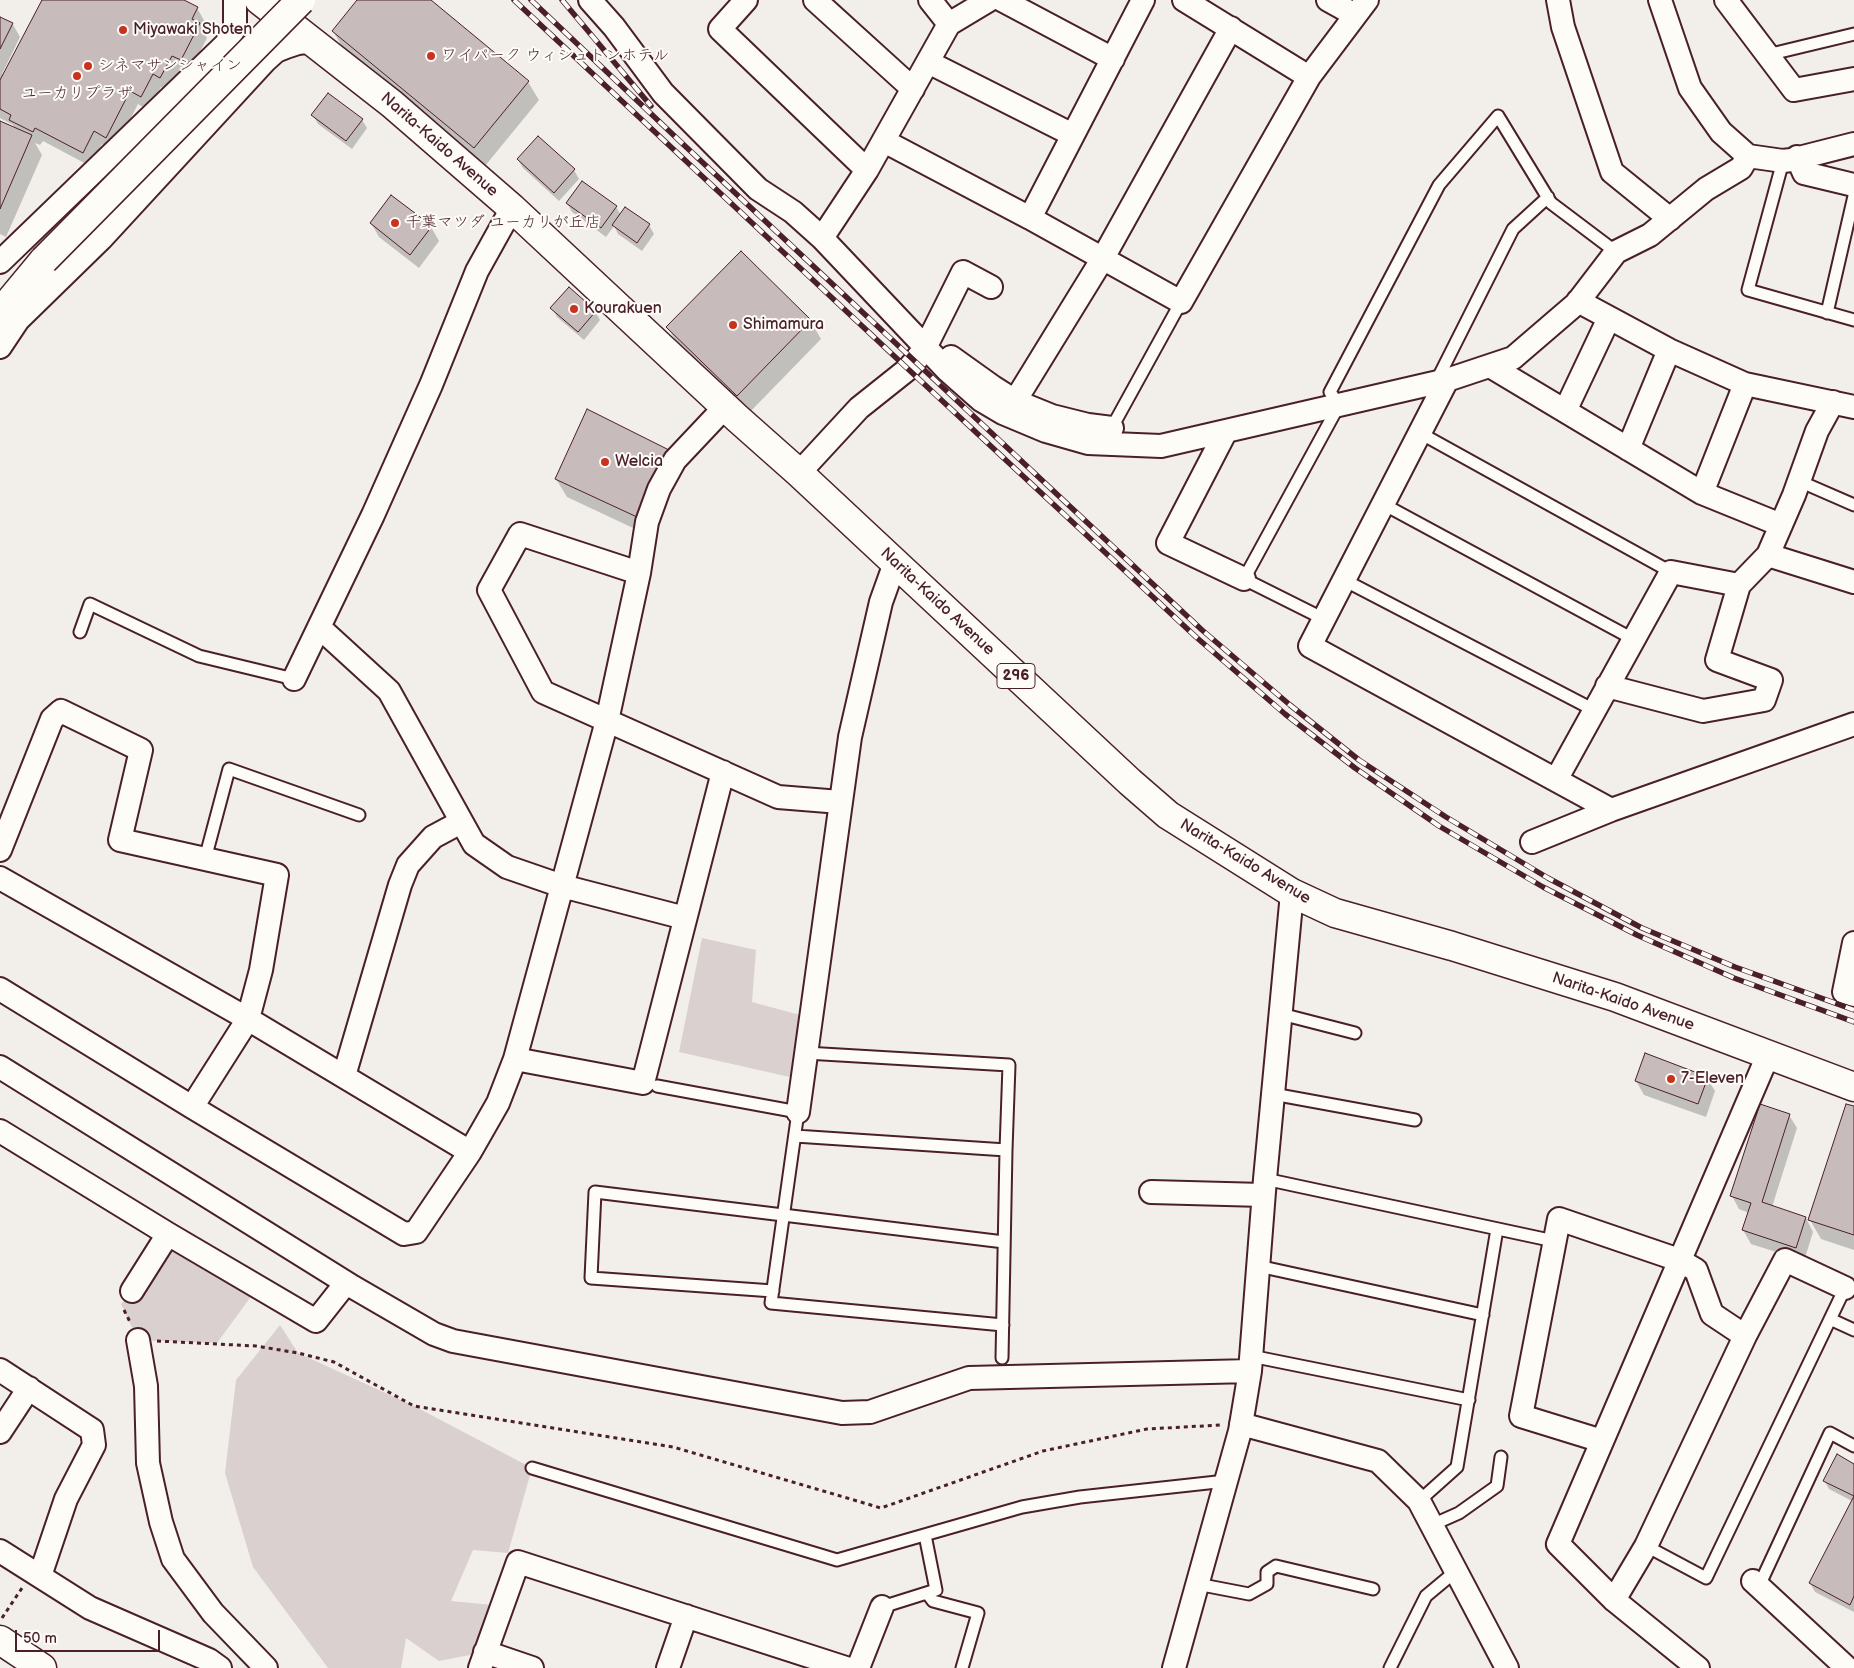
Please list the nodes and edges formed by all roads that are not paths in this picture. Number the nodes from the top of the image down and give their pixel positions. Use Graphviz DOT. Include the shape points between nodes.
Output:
graph roads {
  1 [pos="235,0"];
  2 [pos="259,0"];
  3 [pos="301,0"];
  4 [pos="590,0"];
  5 [pos="746,0"];
  6 [pos="815,0"];
  7 [pos="930,0"];
  8 [pos="988,0"];
  9 [pos="1002,0"];
  10 [pos="1143,0"];
  11 [pos="1184,0"];
  12 [pos="1328,0"];
  13 [pos="1558,0"];
  14 [pos="1660,0"];
  15 [pos="1726,0"];
  16 [pos="1361,8"];
  17 [pos="949,24"];
  18 [pos="1231,28"];
  19 [pos="1854,34"];
  20 [pos="314,41"];
  21 [pos="1767,55"];
  22 [pos="1112,59"];
  23 [pos="928,62"];
  24 [pos="1309,78"];
  25 [pos="1854,79"];
  26 [pos="913,89"];
  27 [pos="1073,135"];
  28 [pos="884,141"];
  29 [pos="1854,144"];
  30 [pos="1748,156"];
  31 [pos="1790,159"];
  32 [pos="868,170"];
  33 [pos="1854,185"];
  34 [pos="1854,196"];
  35 [pos="1548,197"];
  36 [pos="512,208"];
  37 [pos="1030,218"];
  38 [pos="1670,219"];
  39 [pos="822,238"];
  40 [pos="1616,252"];
  41 [pos="1102,258"];
  42 [pos="0,262"];
  43 [pos="992,287"];
  44 [pos="1578,301"];
  45 [pos="1181,302"];
  46 [pos="1827,312"];
  47 [pos="0,313"];
  48 [pos="1609,318"];
  49 [pos="1854,320"];
  50 [pos="0,346"];
  51 [pos="1669,350"];
  52 [pos="931,352"];
  53 [pos="1490,366"];
  54 [pos="1441,382"];
  55 [pos="1745,384"];
  56 [pos="1015,401"];
  57 [pos="1339,405"];
  58 [pos="1844,405"];
  59 [pos="725,406"];
  60 [pos="1565,411"];
  61 [pos="1226,431"];
  62 [pos="1420,433"];
  63 [pos="1108,436"];
  64 [pos="1628,449"];
  65 [pos="799,473"];
  66 [pos="1799,481"];
  67 [pos="1702,493"];
  68 [pos="1383,504"];
  69 [pos="1854,505"];
  70 [pos="1781,525"];
  71 [pos="1768,555"];
  72 [pos="895,563"];
  73 [pos="1671,572"];
  74 [pos="638,573"];
  75 [pos="1244,579"];
  76 [pos="1344,580"];
  77 [pos="1854,582"];
  78 [pos="1740,585"];
  79 [pos="1324,619"];
  80 [pos="319,627"];
  81 [pos="80,632"];
  82 [pos="1634,639"];
  83 [pos="294,679"];
  84 [pos="1607,686"];
  85 [pos="1594,710"];
  86 [pos="607,721"];
  87 [pos="1854,724"];
  88 [pos="723,772"];
  89 [pos="1556,780"];
  90 [pos="840,802"];
  91 [pos="1611,810"];
  92 [pos="359,815"];
  93 [pos="461,822"];
  94 [pos="1532,842"];
  95 [pos="0,850"];
  96 [pos="205,859"];
  97 [pos="0,878"];
  98 [pos="562,886"];
  99 [pos="1292,893"];
  100 [pos="685,918"];
  101 [pos="1854,943"];
  102 [pos="0,989"];
  103 [pos="1854,995"];
  104 [pos="1281,1014"];
  105 [pos="248,1019"];
  106 [pos="1355,1034"];
  107 [pos="806,1053"];
  108 [pos="1768,1055"];
  109 [pos="516,1059"];
  110 [pos="0,1067"];
  111 [pos="344,1076"];
  112 [pos="657,1086"];
  113 [pos="1854,1088"];
  114 [pos="1273,1094"];
  115 [pos="192,1107"];
  116 [pos="798,1112"];
  117 [pos="1416,1120"];
  118 [pos="0,1131"];
  119 [pos="795,1136"];
  120 [pos="1006,1150"];
  121 [pos="470,1152"];
  122 [pos="1264,1187"];
  123 [pos="1151,1192"];
  124 [pos="784,1215"];
  125 [pos="1497,1229"];
  126 [pos="168,1234"];
  127 [pos="1554,1241"];
  128 [pos="1004,1242"];
  129 [pos="1679,1260"];
  130 [pos="1258,1266"];
  131 [pos="346,1283"];
  132 [pos="1845,1288"];
  133 [pos="773,1291"];
  134 [pos="132,1292"];
  135 [pos="1483,1315"];
  136 [pos="1830,1319"];
  137 [pos="1003,1325"];
  138 [pos="1854,1330"];
  139 [pos="1745,1336"];
  140 [pos="138,1340"];
  141 [pos="1002,1358"];
  142 [pos="1250,1363"];
  143 [pos="0,1370"];
  144 [pos="28,1388"];
  145 [pos="1469,1400"];
  146 [pos="1241,1424"];
  147 [pos="0,1432"];
  148 [pos="1602,1441"];
  149 [pos="1854,1446"];
  150 [pos="1501,1457"];
  151 [pos="532,1468"];
  152 [pos="1226,1481"];
  153 [pos="1419,1501"];
  154 [pos="1432,1525"];
  155 [pos="925,1535"];
  156 [pos="1646,1546"];
  157 [pos="0,1551"];
  158 [pos="1456,1571"];
  159 [pos="36,1574"];
  160 [pos="1756,1583"];
  161 [pos="1197,1584"];
  162 [pos="1373,1589"];
  163 [pos="927,1593"];
  164 [pos="1614,1600"];
  165 [pos="882,1607"];
  166 [pos="686,1616"];
  167 [pos="1,1630"];
  168 [pos="482,1660"];
  169 [pos="42,1668"];
  170 [pos="220,1668"];
  171 [pos="266,1668"];
  172 [pos="532,1668"];
  173 [pos="668,1668"];
  174 [pos="846,1668"];
  175 [pos="858,1668"];
  176 [pos="962,1668"];
  177 [pos="1174,1668"];
  178 [pos="1390,1668"];
  179 [pos="1507,1668"];
  180 [pos="1698,1668"];
  181 [pos="1847,1668"];
  1 -- 42 [label="street" via="235,27 226,44"];
  2 -- 20 [label="main road, Narita-Kaido Avenue / 296"];
  3 -- 47 [label="main road, bridge" via="44,260"];
  4 -- 39 [label="street" via="663,93 758,189"];
  5 -- 32 [label="street" via="720,29"];
  6 -- 26 [label="street"];
  7 -- 17 [label="street"];
  8 -- 17 [label="street"];
  9 -- 22 [label="street"];
  10 -- 22 [label="street"];
  11 -- 18 [label="street"];
  12 -- 16 [label="street"];
  13 -- 38 [label="street" via="1563,27 1612,172"];
  14 -- 30 [label="street" via="1690,88 1721,132"];
  15 -- 21 [label="street"];
  16 -- 24 [label="street"];
  17 -- 23 [label="street"];
  18 -- 24 [label="street"];
  18 -- 41 [label="street"];
  19 -- 21 [label="lane"];
  20 -- 36 [label="main road, Narita-Kaido Avenue / 296"];
  20 -- 50 [label="street" via="276,51 265,61 101,239 18,320"];
  21 -- 25 [label="street" via="1794,90"];
  22 -- 27 [label="street"];
  23 -- 26 [label="street"];
  23 -- 27 [label="street"];
  24 -- 45 [label="street"];
  26 -- 28 [label="street"];
  27 -- 37 [label="street"];
  28 -- 32 [label="street"];
  28 -- 37 [label="street"];
  29 -- 31 [label="street"];
  30 -- 31 [label="street"];
  30 -- 38 [label="street" via="1741,168 1706,189"];
  31 -- 33 [label="street" via="1804,173"];
  31 -- 46 [label="lane" via="1748,290"];
  32 -- 39 [label="street"];
  34 -- 46 [label="lane"];
  35 -- 40 [label="lane" via="1551,203"];
  35 -- 54 [label="lane" via="1513,229"];
  35 -- 57 [label="lane" via="1498,116 1439,185 1330,392"];
  36 -- 59 [label="main road, Narita-Kaido Avenue / 296"];
  36 -- 80 [label="street" via="477,271 431,385"];
  37 -- 41 [label="street"];
  38 -- 40 [label="street" via="1650,235"];
  39 -- 52 [label="street"];
  40 -- 44 [label="street"];
  41 -- 45 [label="street"];
  41 -- 56 [label="street"];
  43 -- 52 [label="street" via="963,272"];
  44 -- 48 [label="street"];
  44 -- 53 [label="street" via="1513,358"];
  45 -- 63 [label="lane"];
  46 -- 49 [label="lane"];
  48 -- 51 [label="street"];
  48 -- 60 [label="street"];
  51 -- 55 [label="street"];
  51 -- 64 [label="street"];
  52 -- 56 [label="street" via="953,358"];
  52 -- 63 [label="street" via="981,400 1003,413 1046,431 1088,443"];
  52 -- 65 [label="street" via="858,408"];
  53 -- 54 [label="street"];
  53 -- 60 [label="street"];
  54 -- 57 [label="street"];
  54 -- 62 [label="street"];
  55 -- 58 [label="street"];
  55 -- 67 [label="street"];
  56 -- 63 [label="street" via="1052,416 1088,425"];
  57 -- 61 [label="street"];
  57 -- 75 [label="lane"];
  58 -- 66 [label="street" via="1816,431"];
  59 -- 65 [label="main road, Narita-Kaido Avenue / 296"];
  59 -- 74 [label="street" via="674,460 647,522"];
  60 -- 64 [label="street"];
  61 -- 63 [label="street" via="1161,446"];
  61 -- 75 [label="street" via="1168,543"];
  62 -- 68 [label="street"];
  62 -- 73 [label="lane"];
  64 -- 67 [label="street"];
  65 -- 72 [label="main road, Narita-Kaido Avenue / 296"];
  66 -- 69 [label="lane"];
  66 -- 70 [label="street"];
  67 -- 70 [label="street"];
  68 -- 76 [label="street"];
  68 -- 82 [label="lane"];
  70 -- 71 [label="street"];
  71 -- 77 [label="street"];
  71 -- 78 [label="street"];
  72 -- 90 [label="street" via="881,602 850,737"];
  72 -- 99 [label="main road, Narita-Kaido Avenue / 296" via="1168,815"];
  73 -- 78 [label="street"];
  73 -- 82 [label="street"];
  74 -- 86 [label="street"];
  74 -- 86 [label="street" via="520,534 489,590 543,692"];
  75 -- 79 [label="lane"];
  76 -- 79 [label="street"];
  76 -- 85 [label="lane"];
  78 -- 84 [label="street" via="1717,660 1771,680 1764,700 1704,711"];
  79 -- 89 [label="street" via="1310,646"];
  80 -- 83 [label="street"];
  80 -- 93 [label="street" via="389,691"];
  81 -- 83 [label="lane" via="90,604 199,656"];
  82 -- 84 [label="street"];
  84 -- 85 [label="street"];
  85 -- 89 [label="street"];
  86 -- 88 [label="street"];
  86 -- 98 [label="street"];
  87 -- 91 [label="street"];
  88 -- 90 [label="street" via="778,796"];
  88 -- 100 [label="street"];
  89 -- 91 [label="street"];
  90 -- 107 [label="street"];
  91 -- 94 [label="street"];
  92 -- 96 [label="lane" via="229,769"];
  93 -- 98 [label="street" via="474,844 507,867"];
  93 -- 111 [label="street" via="433,837 408,865"];
  95 -- 96 [label="street" via="52,719 61,710 141,750 120,840"];
  96 -- 105 [label="street" via="277,875 261,970"];
  97 -- 105 [label="street"];
  98 -- 100 [label="street"];
  98 -- 109 [label="street"];
  99 -- 104 [label="street"];
  99 -- 108 [label="main road, Narita-Kaido Avenue / 296" via="1334,913 1614,997"];
  100 -- 109 [label="street" via="643,1083"];
  101 -- 103 [label="street" via="1844,992"];
  102 -- 115 [label="street"];
  104 -- 106 [label="lane"];
  104 -- 114 [label="street"];
  105 -- 111 [label="street"];
  105 -- 115 [label="street"];
  107 -- 116 [label="street"];
  107 -- 120 [label="lane" via="1009,1064"];
  108 -- 113 [label="main road, Narita-Kaido Avenue / 296"];
  108 -- 129 [label="street"];
  109 -- 121 [label="street" via="498,1103"];
  110 -- 131 [label="street"];
  111 -- 121 [label="street"];
  112 -- 116 [label="lane"];
  114 -- 117 [label="lane"];
  114 -- 122 [label="street"];
  115 -- 121 [label="street" via="404,1234 416,1232"];
  116 -- 119 [label="lane"];
  118 -- 126 [label="street"];
  119 -- 120 [label="lane"];
  119 -- 124 [label="lane"];
  120 -- 128 [label="lane"];
  122 -- 123 [label="street"];
  122 -- 125 [label="lane"];
  122 -- 130 [label="street"];
  124 -- 128 [label="lane"];
  124 -- 133 [label="lane"];
  124 -- 133 [label="lane" via="595,1192 591,1278"];
  125 -- 127 [label="lane"];
  125 -- 135 [label="lane"];
  126 -- 131 [label="street" via="316,1321"];
  126 -- 134 [label="street"];
  127 -- 129 [label="street" via="1559,1219"];
  127 -- 148 [label="street" via="1521,1416"];
  128 -- 137 [label="lane"];
  129 -- 139 [label="street" via="1696,1270 1712,1314"];
  129 -- 148 [label="street"];
  130 -- 135 [label="lane"];
  130 -- 142 [label="street"];
  131 -- 142 [label="street" via="434,1334 453,1341 842,1413 870,1412 969,1378"];
  132 -- 136 [label="lane"];
  132 -- 139 [label="street" via="1785,1260"];
  133 -- 137 [label="lane" via="771,1304"];
  135 -- 145 [label="lane"];
  136 -- 138 [label="lane"];
  136 -- 156 [label="lane" via="1706,1578"];
  137 -- 141 [label="lane"];
  139 -- 156 [label="street"];
  140 -- 171 [label="street" via="146,1386 148,1463 160,1522 173,1559 213,1613"];
  142 -- 145 [label="lane"];
  142 -- 146 [label="street"];
  143 -- 144 [label="street"];
  144 -- 147 [label="street"];
  144 -- 159 [label="street" via="92,1430 94,1445 66,1499"];
  145 -- 153 [label="lane" via="1457,1467"];
  146 -- 152 [label="street"];
  146 -- 153 [label="street" via="1378,1460"];
  148 -- 164 [label="street" via="1558,1544"];
  149 -- 160 [label="lane" via="1830,1433"];
  150 -- 154 [label="lane" via="1497,1486 1459,1512"];
  151 -- 155 [label="lane" via="837,1560"];
  152 -- 155 [label="lane" via="1080,1497 1022,1507"];
  152 -- 161 [label="street"];
  153 -- 154 [label="street"];
  154 -- 158 [label="street"];
  155 -- 163 [label="lane" via="936,1590"];
  156 -- 164 [label="street"];
  157 -- 159 [label="street"];
  158 -- 178 [label="lane" via="1426,1596"];
  158 -- 179 [label="street"];
  159 -- 170 [label="street" via="90,1608 209,1660"];
  160 -- 181 [label="street"];
  161 -- 162 [label="lane" via="1250,1594 1267,1584 1267,1572 1276,1566"];
  161 -- 177 [label="street"];
  163 -- 165 [label="lane"];
  163 -- 176 [label="lane" via="934,1601 978,1613"];
  164 -- 180 [label="street"];
  165 -- 175 [label="street"];
  166 -- 168 [label="street" via="518,1562"];
  166 -- 173 [label="street"];
  166 -- 174 [label="street"];
  167 -- 169 [label="main road"];
  168 -- 172 [label="street"];
}
